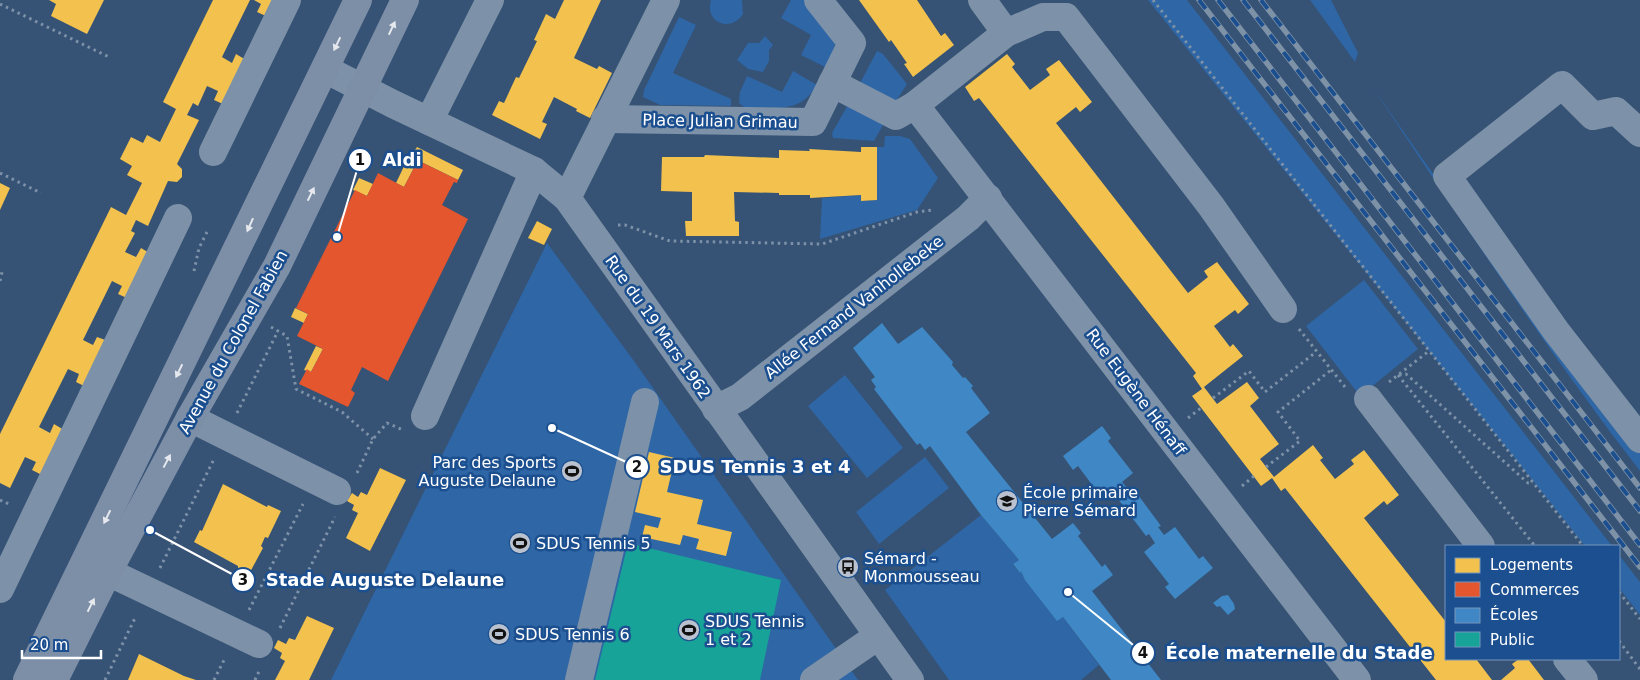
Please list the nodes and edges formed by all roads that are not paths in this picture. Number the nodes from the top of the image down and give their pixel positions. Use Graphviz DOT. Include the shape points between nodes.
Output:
graph roads {
  1 [pos="287,0"];
  2 [pos="358,0"];
  3 [pos="405,0"];
  4 [pos="490,0"];
  5 [pos="666,0"];
  6 [pos="818,0"];
  7 [pos="982,0"];
  8 [pos="1006,33"];
  9 [pos="326,69"];
  10 [pos="832,83"];
  11 [pos="363,88"];
  12 [pos="915,105"];
  13 [pos="604,119"];
  14 [pos="430,122"];
  15 [pos="1640,133"];
  16 [pos="213,152"];
  17 [pos="534,171"];
  18 [pos="567,198"];
  19 [pos="988,198"];
  20 [pos="178,218"];
  21 [pos="1283,309"];
  22 [pos="645,402"];
  23 [pos="1363,402"];
  24 [pos="716,409"];
  25 [pos="425,416"];
  26 [pos="190,418"];
  27 [pos="1640,438"];
  28 [pos="336,491"];
  29 [pos="1480,545"];
  30 [pos="108,572"];
  31 [pos="0,588"];
  32 [pos="878,636"];
  33 [pos="259,644"];
  34 [pos="1569,660"];
  35 [pos="27,680"];
  36 [pos="54,680"];
  37 [pos="580,680"];
  38 [pos="814,680"];
  39 [pos="910,680"];
  40 [pos="1357,680"];
  41 [pos="1584,680"];
  1 -- 16 [label="street"];
  2 -- 9 [label="main road, Avenue du Colonel Fabien, one-way"];
  11 -- 3 [label="main road, Avenue du Colonel Fabien, one-way"];
  4 -- 14 [label="street"];
  5 -- 13 [label="street"];
  6 -- 10 [label="street, Place Julian Grimau" via="852,43"];
  7 -- 8 [label="street"];
  8 -- 12 [label="street"];
  8 -- 21 [label="street" via="1042,17 1066,17 1211,206"];
  9 -- 11 [label="street, Rue du 19 Mars 1962"];
  9 -- 35 [label="main road, Avenue du Colonel Fabien, one-way"];
  10 -- 12 [label="street" via="896,116"];
  10 -- 13 [label="street, Place Julian Grimau" via="813,122"];
  11 -- 14 [label="street, Rue du 19 Mars 1962"];
  26 -- 11 [label="main road, Avenue du Colonel Fabien, one-way" via="277,266"];
  12 -- 19 [label="street, Rue Eugène Hénaff"];
  13 -- 18 [label="street"];
  14 -- 17 [label="street, Rue du 19 Mars 1962"];
  15 -- 27 [label="street" via="1616,110 1592,116 1562,85 1447,176 1556,331"];
  17 -- 18 [label="street, Rue du 19 Mars 1962"];
  17 -- 25 [label="street"];
  18 -- 24 [label="street, Rue du 19 Mars 1962"];
  19 -- 24 [label="street, Allée Fernand Vanhollebeke" via="968,218 740,397"];
  19 -- 40 [label="street, Rue Eugène Hénaff"];
  20 -- 31 [label="street"];
  22 -- 37 [label="street"];
  23 -- 29 [label="street"];
  24 -- 32 [label="street, Rue du 19 Mars 1962"];
  26 -- 28 [label="street"];
  30 -- 26 [label="main road, Avenue du Colonel Fabien, one-way"];
  30 -- 33 [label="street"];
  36 -- 30 [label="main road, Avenue du Colonel Fabien, one-way"];
  32 -- 38 [label="street"];
  32 -- 39 [label="street, Rue du 19 Mars 1962"];
  34 -- 41 [label="street"];
}
